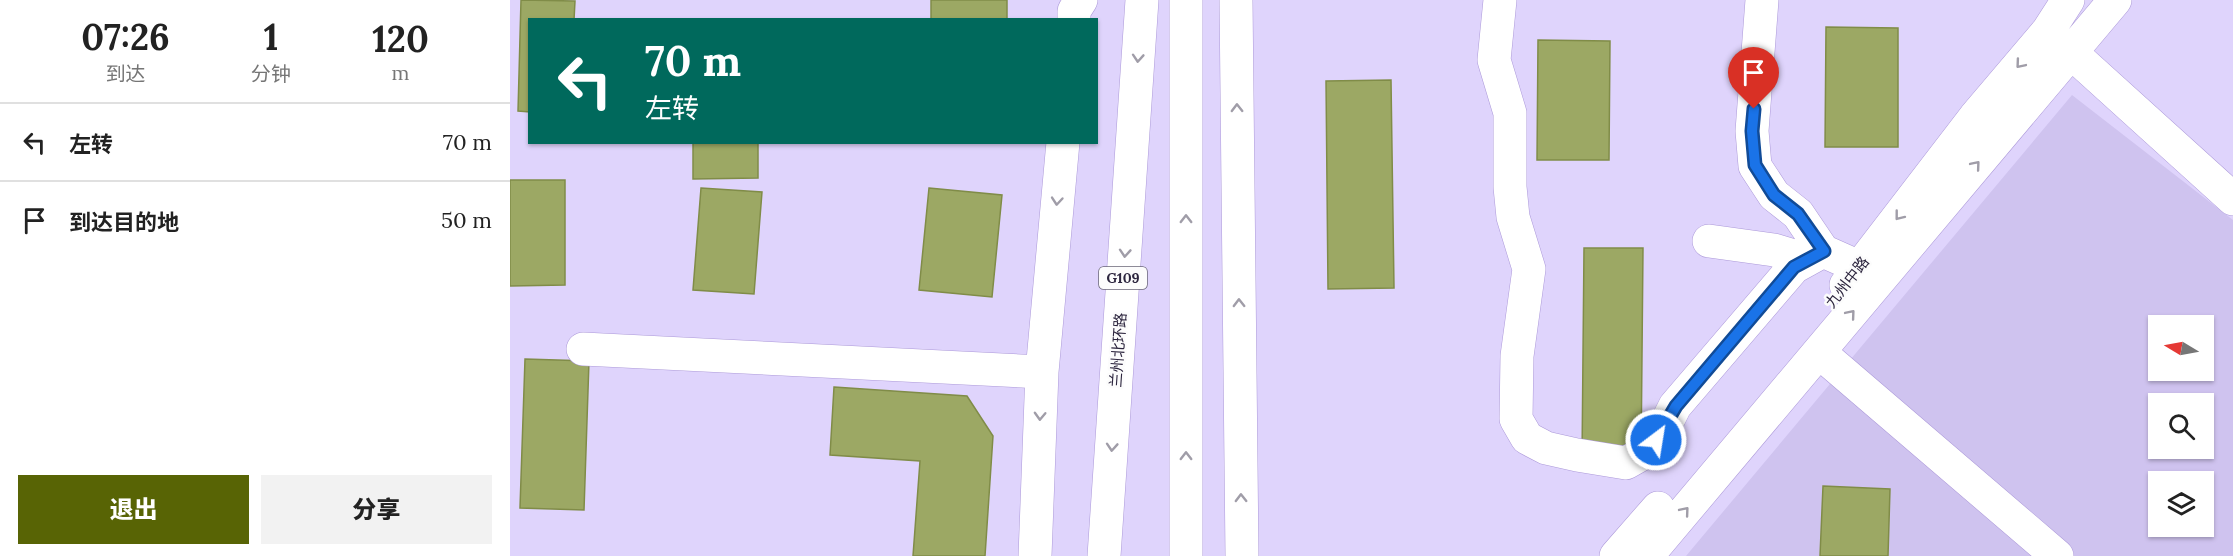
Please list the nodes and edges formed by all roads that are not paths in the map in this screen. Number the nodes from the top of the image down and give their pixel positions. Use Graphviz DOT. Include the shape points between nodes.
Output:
graph roads {
  1 [pos="1081,0"];
  2 [pos="1142,0"];
  3 [pos="1186,0"];
  4 [pos="1236,0"];
  5 [pos="1500,0"];
  6 [pos="1762,0"];
  7 [pos="2068,0"];
  8 [pos="2115,0"];
  9 [pos="1074,18"];
  10 [pos="2060,42"];
  11 [pos="1063,144"];
  12 [pos="2233,199"];
  13 [pos="1709,241"];
  14 [pos="1815,255"];
  15 [pos="1859,267"];
  16 [pos="583,349"];
  17 [pos="1819,352"];
  18 [pos="1042,372"];
  19 [pos="1035,556"];
  20 [pos="1104,556"];
  21 [pos="1186,556"];
  22 [pos="1242,556"];
  23 [pos="1616,556"];
  24 [pos="1647,556"];
  25 [pos="2057,556"];
  1 -- 9 [label="main road"];
  2 -- 20 [label="main road, 兰州北环路 / G109, one-way"];
  21 -- 3 [label="main road, one-way"];
  22 -- 4 [label="main road, one-way"];
  5 -- 14 [label="main road" via="1494,60 1510,113 1513,217 1529,269 1516,387 1516,419 1527,438 1546,448 1626,463 1649,450 1676,406 1794,267"];
  6 -- 14 [label="main road" via="1752,131 1755,165 1774,195 1798,214"];
  7 -- 10 [label="main road, 九州中路"];
  8 -- 10 [label="main road"];
  10 -- 12 [label="main road"];
  10 -- 15 [label="main road, 九州中路, one-way" via="1975,117"];
  17 -- 10 [label="main road, one-way"];
  11 -- 18 [label="main road, one-way"];
  13 -- 14 [label="main road"];
  14 -- 15 [label="main road"];
  15 -- 23 [label="main road, 九州中路" via="1806,336"];
  16 -- 18 [label="main road"];
  24 -- 17 [label="main road, one-way"];
  17 -- 25 [label="main road"];
  18 -- 19 [label="main road, one-way"];
}
